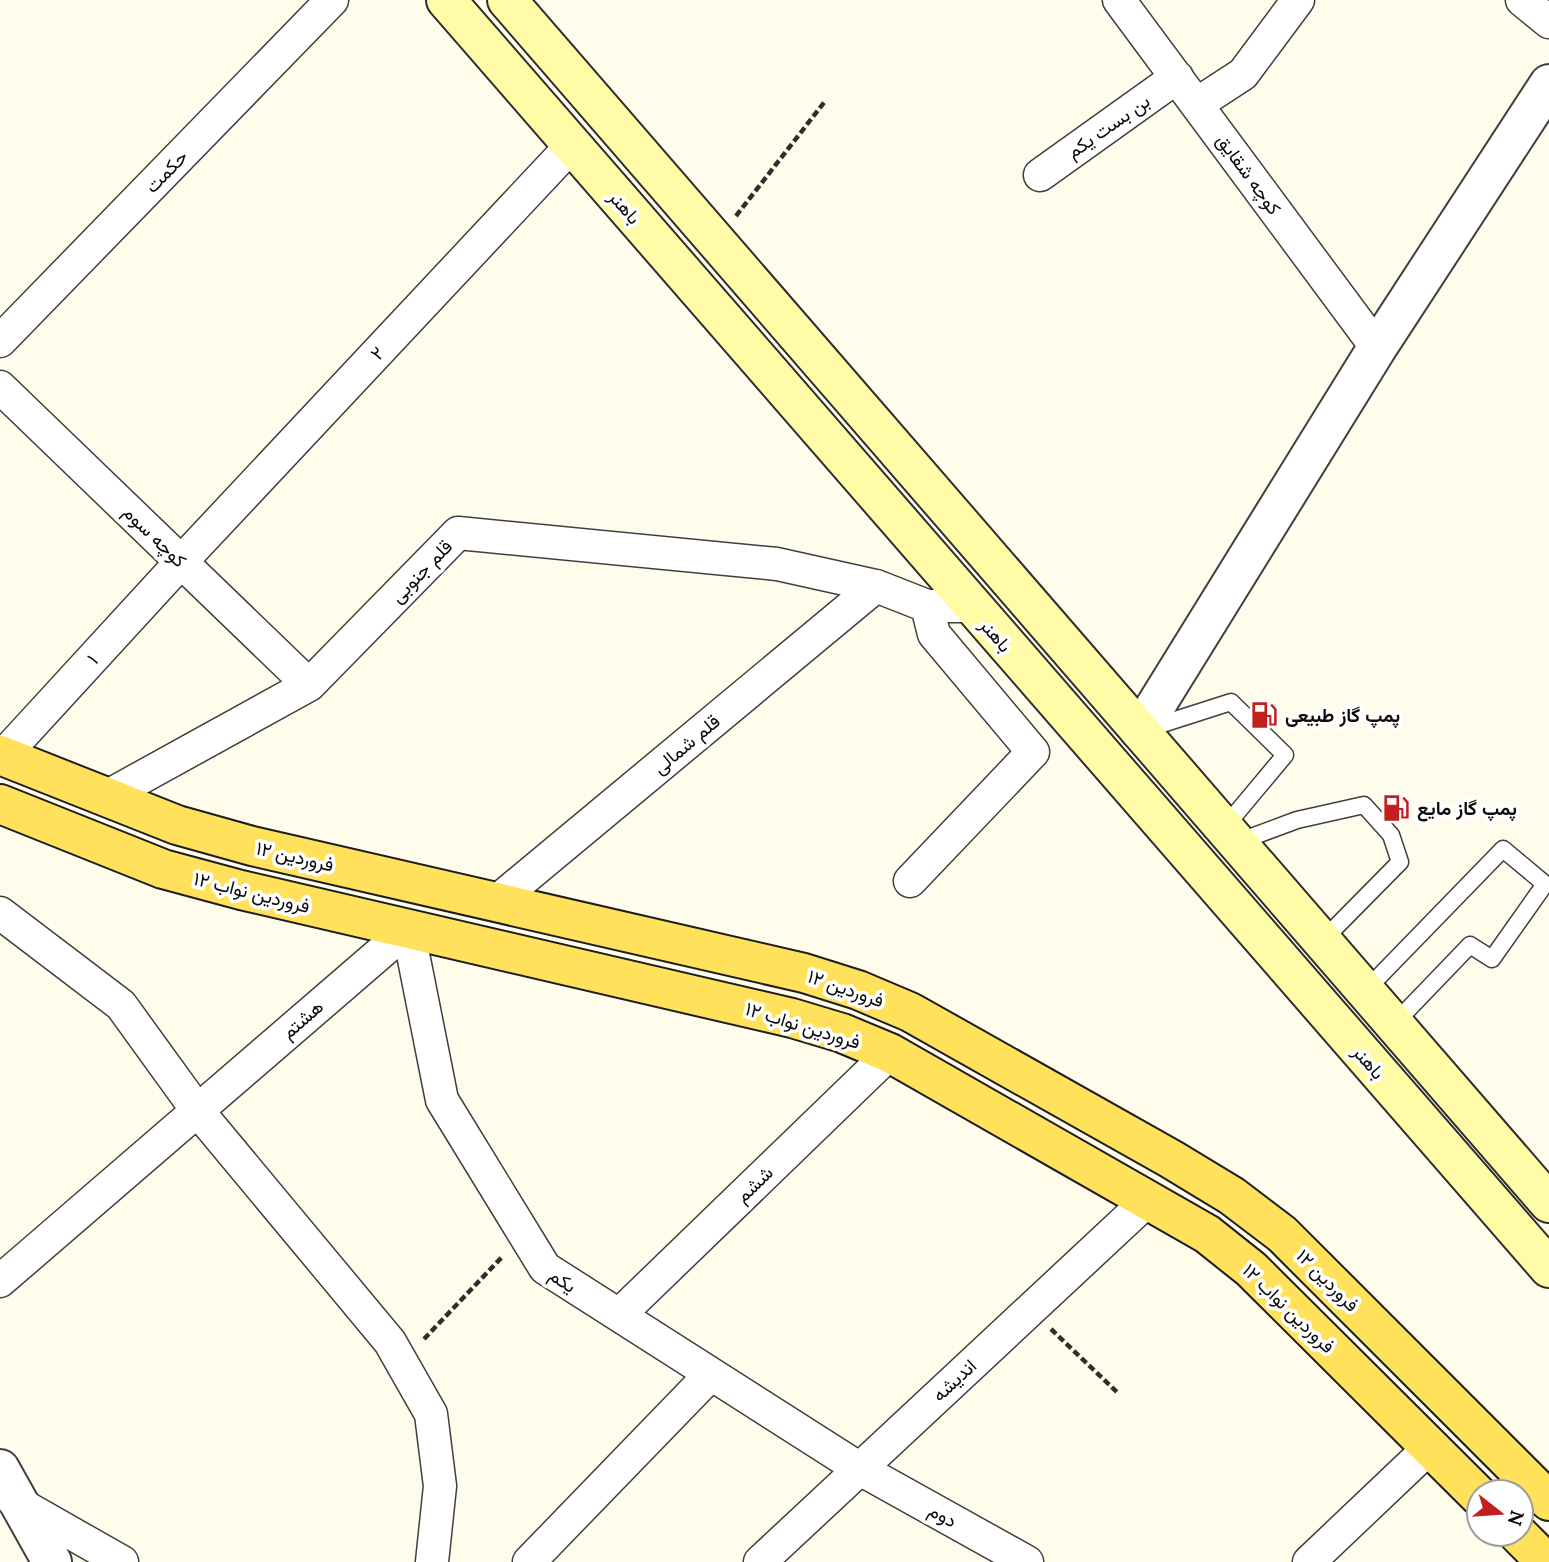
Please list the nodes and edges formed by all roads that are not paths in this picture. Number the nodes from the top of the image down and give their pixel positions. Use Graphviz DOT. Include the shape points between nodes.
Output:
graph roads {
  1 [pos="332,0"];
  2 [pos="446,0"];
  3 [pos="507,0"];
  4 [pos="1119,0"];
  5 [pos="1298,0"];
  6 [pos="1522,0"];
  7 [pos="1549,22"];
  8 [pos="1177,78"];
  9 [pos="1549,84"];
  10 [pos="1197,104"];
  11 [pos="572,145"];
  12 [pos="1040,175"];
  13 [pos="0,341"];
  14 [pos="1377,348"];
  15 [pos="0,387"];
  16 [pos="181,562"];
  17 [pos="876,586"];
  18 [pos="927,606"];
  19 [pos="971,606"];
  20 [pos="309,685"];
  21 [pos="1140,731"];
  22 [pos="1,755"];
  23 [pos="106,797"];
  24 [pos="0,804"];
  25 [pos="1230,835"];
  26 [pos="910,881"];
  27 [pos="496,902"];
  28 [pos="0,913"];
  29 [pos="408,929"];
  30 [pos="1322,941"];
  31 [pos="1365,991"];
  32 [pos="1394,1024"];
  33 [pos="890,1053"];
  34 [pos="197,1110"];
  35 [pos="1171,1159"];
  36 [pos="1149,1199"];
  37 [pos="1549,1203"];
  38 [pos="1549,1268"];
  39 [pos="0,1281"];
  40 [pos="619,1315"];
  41 [pos="711,1374"];
  42 [pos="1430,1447"];
  43 [pos="0,1469"];
  44 [pos="860,1469"];
  45 [pos="1465,1482"];
  46 [pos="10,1498"];
  47 [pos="1549,1501"];
  48 [pos="1532,1548"];
  49 [pos="52,1562"];
  50 [pos="122,1562"];
  51 [pos="432,1562"];
  52 [pos="529,1562"];
  53 [pos="760,1562"];
  54 [pos="1027,1562"];
  55 [pos="1308,1562"];
  56 [pos="1546,1562"];
  1 -- 13 [label="street, حکمت"];
  2 -- 11 [label="main road, باهنر"];
  3 -- 21 [label="main road"];
  4 -- 8 [label="street, کوچه شقایق"];
  5 -- 10 [label="street" via="1243,74"];
  6 -- 7 [label="street"];
  8 -- 10 [label="street, کوچه شقایق"];
  8 -- 12 [label="street, بن بست یکم"];
  9 -- 14 [label="street"];
  10 -- 14 [label="street, کوچه شقایق"];
  11 -- 16 [label="street, ۲"];
  11 -- 19 [label="main road, باهنر"];
  14 -- 21 [label="street"];
  15 -- 16 [label="street, کوچه سوم"];
  16 -- 20 [label="street, کوچه سوم"];
  16 -- 22 [label="street, ۱"];
  17 -- 18 [label="street"];
  17 -- 20 [label="street, قلم جنوبی" via="777,564 458,533"];
  17 -- 27 [label="street, قلم شمالی"];
  18 -- 19 [label="street"];
  18 -- 26 [label="street" via="934,635 1033,752"];
  19 -- 38 [label="main road, باهنر"];
  20 -- 23 [label="street, قلم جنوبی"];
  21 -- 25 [label="main road"];
  21 -- 25 [label="lane" via="1231,702 1286,755"];
  22 -- 23 [label="main road, ۱۲ فروردین"];
  23 -- 27 [label="main road, ۱۲ فروردین" via="177,825 252,846"];
  24 -- 29 [label="main road, ۱۲ فروردین نواب" via="163,869"];
  25 -- 30 [label="main road"];
  25 -- 30 [label="lane" via="1364,805 1391,835 1400,862"];
  27 -- 35 [label="main road, ۱۲ فروردین" via="804,973 858,990 910,1012"];
  28 -- 34 [label="street" via="121,1005"];
  29 -- 33 [label="main road, ۱۲ فروردین نواب" via="792,1017"];
  29 -- 34 [label="street, هشتم"];
  29 -- 40 [label="street, یکم" via="442,1100 545,1268"];
  30 -- 31 [label="main road"];
  31 -- 32 [label="main road"];
  31 -- 32 [label="lane" via="1503,849 1545,884 1492,959 1470,944"];
  32 -- 37 [label="main road"];
  33 -- 36 [label="main road, ۱۲ فروردین نواب"];
  33 -- 40 [label="street, ششم"];
  34 -- 39 [label="street, هشتم"];
  34 -- 51 [label="street" via="390,1342 431,1414 440,1486"];
  35 -- 36 [label="main road"];
  35 -- 47 [label="main road, ۱۲ فروردین" via="1282,1234"];
  36 -- 42 [label="main road, ۱۲ فروردین نواب" via="1207,1234 1251,1269"];
  36 -- 44 [label="street, اندیشه"];
  40 -- 41 [label="street, یکم"];
  41 -- 44 [label="street, یکم"];
  41 -- 52 [label="street"];
  42 -- 45 [label="main road, ۱۲ فروردین نواب"];
  42 -- 55 [label="street"];
  43 -- 46 [label="street"];
  44 -- 53 [label="street, اندیشه"];
  44 -- 54 [label="street, دوم"];
  46 -- 49 [label="street"];
  46 -- 50 [label="street"];
  48 -- 56 [label="main road"];
}
